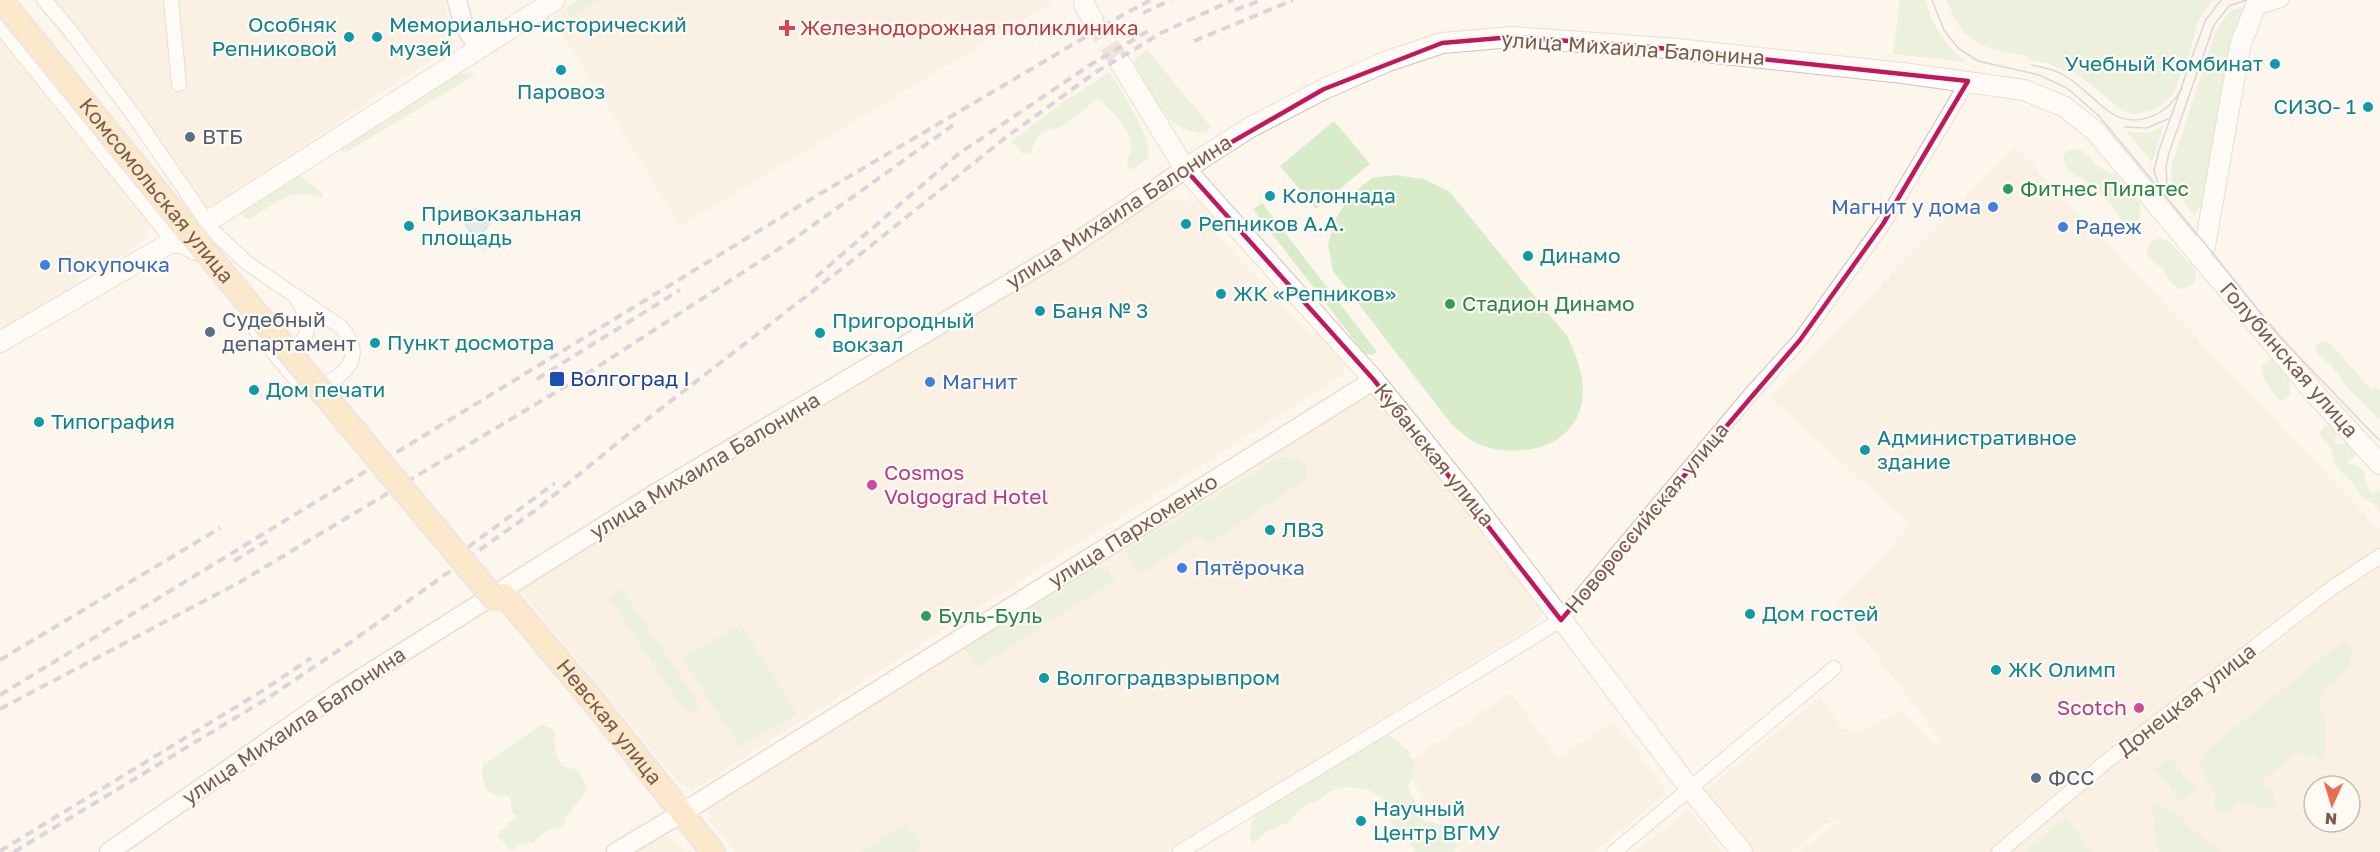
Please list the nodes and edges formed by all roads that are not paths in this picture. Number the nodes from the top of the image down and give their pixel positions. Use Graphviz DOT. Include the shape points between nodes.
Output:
graph roads {
  1 [pos="1,0"];
  2 [pos="19,0"];
  3 [pos="44,0"];
  4 [pos="171,0"];
  5 [pos="457,0"];
  6 [pos="555,0"];
  7 [pos="2281,0"];
  8 [pos="2257,4"];
  9 [pos="0,26"];
  10 [pos="479,49"];
  11 [pos="1120,64"];
  12 [pos="1968,81"];
  13 [pos="180,84"];
  14 [pos="1185,169"];
  15 [pos="202,225"];
  16 [pos="171,244"];
  17 [pos="194,253"];
  18 [pos="2199,255"];
  19 [pos="295,296"];
  20 [pos="0,342"];
  21 [pos="271,349"];
  22 [pos="1374,380"];
  23 [pos="2380,464"];
  24 [pos="2380,556"];
  25 [pos="500,598"];
  26 [pos="1561,620"];
  27 [pos="1834,668"];
  28 [pos="1690,790"];
  29 [pos="676,817"];
  30 [pos="109,852"];
  31 [pos="616,852"];
  32 [pos="694,852"];
  33 [pos="713,852"];
  34 [pos="1180,852"];
  35 [pos="1614,852"];
  36 [pos="1742,852"];
  37 [pos="1999,852"];
  1 -- 25 [label="main road, Комсомольская улица, bridge" via="220,270"];
  2 -- 25 [label="main road, Комсомольская улица"];
  3 -- 15 [label="street" via="134,116"];
  4 -- 13 [label="street"];
  5 -- 10 [label="street" via="463,23"];
  6 -- 10 [label="main road"];
  7 -- 8 [label="street"];
  8 -- 18 [label="main road" via="2240,46 2205,246"];
  9 -- 16 [label="street"];
  10 -- 15 [label="main road"];
  11 -- 14 [label="main road, Кубанская улица"];
  12 -- 14 [label="main road, улица Михаила Балонина" via="1640,45 1512,37 1442,43 1324,88"];
  12 -- 18 [label="main road, улица Михаила Балонина" via="2024,90 2065,107 2095,131"];
  12 -- 26 [label="street, Новороссийская улица" via="1883,224 1800,340"];
  14 -- 22 [label="main road, Кубанская улица"];
  14 -- 30 [label="street, улица Михаила Балонина" via="1062,252 658,492 338,693"];
  15 -- 16 [label="main road"];
  15 -- 17 [label="street" via="193,237"];
  15 -- 19 [label="street"];
  16 -- 17 [label="street"];
  16 -- 20 [label="main road" via="144,256"];
  17 -- 21 [label="street"];
  18 -- 23 [label="main road, Голубинская улица" via="2318,397"];
  19 -- 21 [label="street" via="307,324 303,341 282,353"];
  19 -- 21 [label="street" via="346,333 352,359 334,378 306,387 299,384"];
  22 -- 26 [label="main road, Кубанская улица"];
  22 -- 29 [label="street, улица Пархоменко"];
  24 -- 37 [label="street, Донецкая улица" via="2329,590 2107,761"];
  25 -- 29 [label="main road, Невская улица"];
  26 -- 28 [label="main road, Кубанская улица"];
  26 -- 34 [label="street, Новороссийская улица"];
  27 -- 28 [label="street"];
  28 -- 35 [label="street"];
  28 -- 36 [label="main road, Кубанская улица"];
  29 -- 31 [label="street, улица Пархоменко"];
  29 -- 32 [label="main road, Невская улица"];
  29 -- 33 [label="main road, Невская улица"];
}
